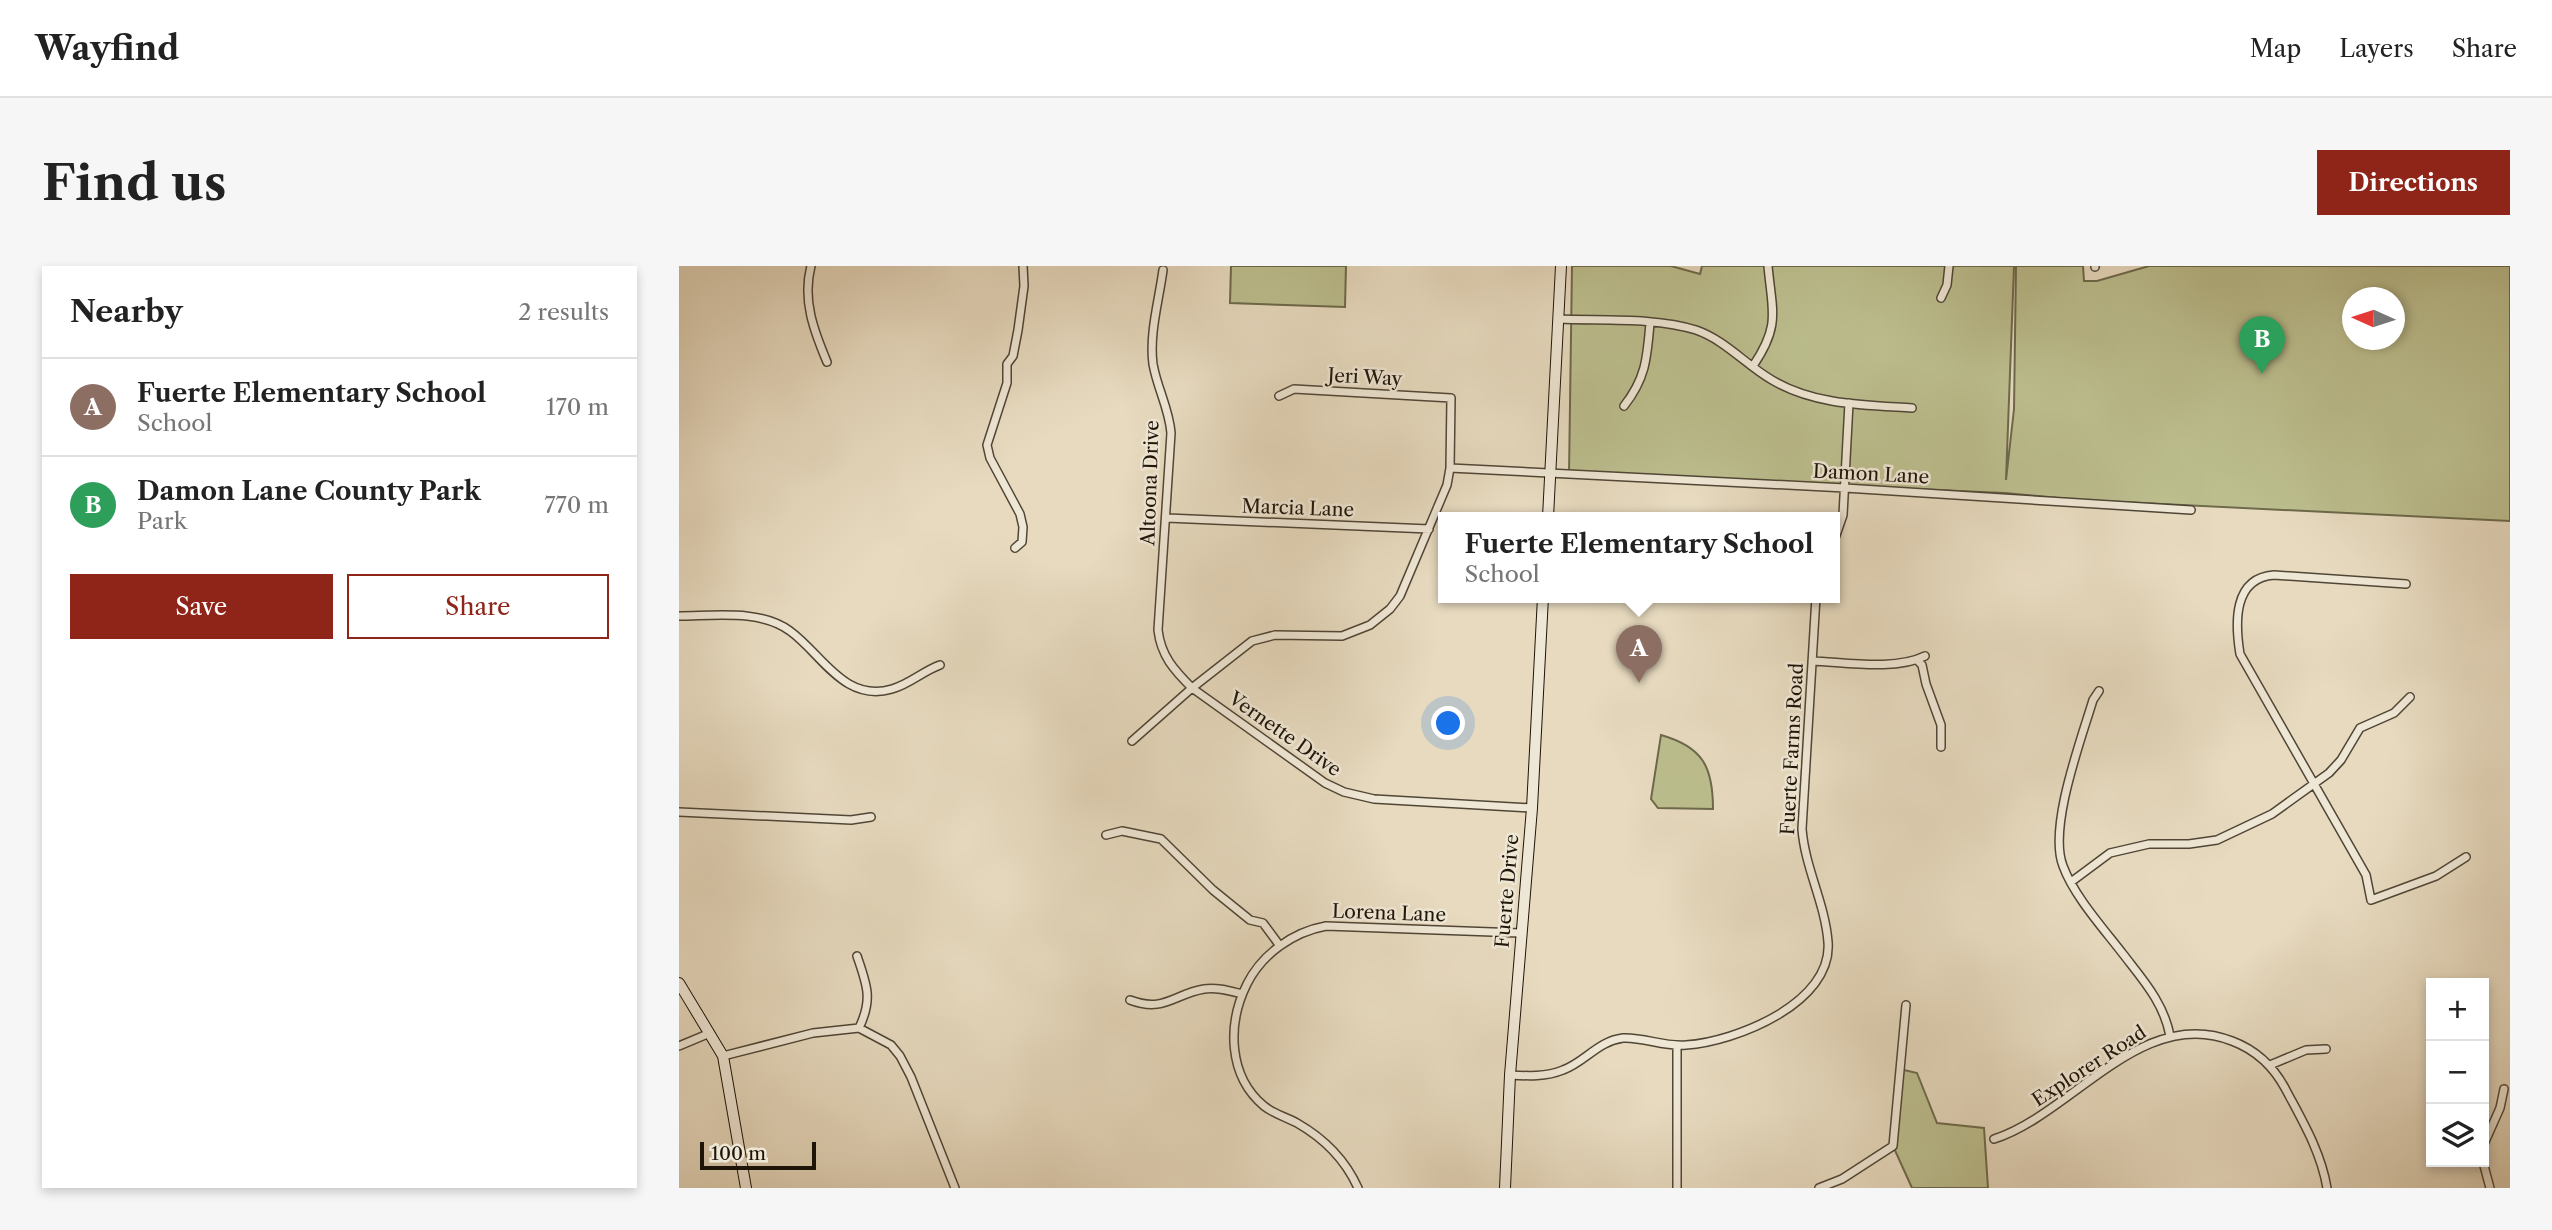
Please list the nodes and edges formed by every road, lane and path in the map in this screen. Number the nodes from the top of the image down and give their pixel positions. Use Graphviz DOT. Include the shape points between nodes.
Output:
graph roads {
  1 [pos="811,266"];
  2 [pos="1023,266"];
  3 [pos="1561,266"];
  4 [pos="1768,266"];
  5 [pos="1949,266"];
  6 [pos="1163,270"];
  7 [pos="1941,298"];
  8 [pos="1558,319"];
  9 [pos="1650,323"];
  10 [pos="827,362"];
  11 [pos="1753,366"];
  12 [pos="1279,396"];
  13 [pos="1849,404"];
  14 [pos="1624,406"];
  15 [pos="1912,408"];
  16 [pos="1450,468"];
  17 [pos="1549,472"];
  18 [pos="1845,488"];
  19 [pos="2191,510"];
  20 [pos="1548,512"];
  21 [pos="1167,518"];
  22 [pos="1840,524"];
  23 [pos="1429,529"];
  24 [pos="1015,548"];
  25 [pos="2406,584"];
  26 [pos="1543,603"];
  27 [pos="1816,603"];
  28 [pos="679,615"];
  29 [pos="1925,656"];
  30 [pos="1812,660"];
  31 [pos="1917,660"];
  32 [pos="940,665"];
  33 [pos="1192,688"];
  34 [pos="2099,691"];
  35 [pos="2410,697"];
  36 [pos="1132,741"];
  37 [pos="1941,747"];
  38 [pos="2315,784"];
  39 [pos="1532,808"];
  40 [pos="679,812"];
  41 [pos="871,817"];
  42 [pos="1106,835"];
  43 [pos="2466,857"];
  44 [pos="2071,882"];
  45 [pos="1520,933"];
  46 [pos="1280,946"];
  47 [pos="857,956"];
  48 [pos="679,983"];
  49 [pos="1242,994"];
  50 [pos="1130,1000"];
  51 [pos="1906,1004"];
  52 [pos="859,1028"];
  53 [pos="710,1032"];
  54 [pos="2169,1036"];
  55 [pos="1678,1045"];
  56 [pos="679,1046"];
  57 [pos="2326,1049"];
  58 [pos="723,1056"];
  59 [pos="2270,1065"];
  60 [pos="1510,1076"];
  61 [pos="2504,1089"];
  62 [pos="2489,1133"];
  63 [pos="1994,1139"];
  64 [pos="2484,1167"];
  65 [pos="746,1188"];
  66 [pos="955,1188"];
  67 [pos="1358,1188"];
  68 [pos="1505,1188"];
  69 [pos="1677,1188"];
  70 [pos="1819,1188"];
  71 [pos="2327,1188"];
  72 [pos="2490,1188"];
  1 -- 10 [label="street" via="808,297 812,325"];
  2 -- 24 [label="street" via="1019,330 987,445 1020,514 1021,542"];
  3 -- 8 [label="street"];
  4 -- 11 [label="street" via="1774,318 1771,334"];
  5 -- 7 [label="street"];
  6 -- 21 [label="street, Altoona Drive" via="1152,348 1156,379 1170,420"];
  8 -- 9 [label="street"];
  8 -- 17 [label="street"];
  9 -- 11 [label="street" via="1699,331"];
  9 -- 14 [label="street" via="1646,366"];
  11 -- 13 [label="street" via="1807,398"];
  12 -- 16 [label="street, Jeri Way" via="1294,389 1451,398"];
  13 -- 15 [label="street"];
  13 -- 18 [label="street"];
  16 -- 17 [label="street"];
  16 -- 23 [label="street"];
  17 -- 18 [label="street, Damon Lane"];
  17 -- 20 [label="street"];
  18 -- 19 [label="street, Damon Lane"];
  18 -- 22 [label="street"];
  21 -- 23 [label="street, Marcia Lane"];
  21 -- 33 [label="street, Altoona Drive" via="1159,638 1168,662"];
  23 -- 33 [label="street" via="1400,596 1377,621 1333,638 1259,638 1245,644"];
  25 -- 38 [label="street" via="2274,575 2257,579 2243,591 2240,653"];
  26 -- 39 [label="street, Fuerte Drive"];
  27 -- 30 [label="street, Fuerte Farms Road"];
  28 -- 32 [label="street" via="745,617 774,623 813,649 835,676 866,690 890,690"];
  29 -- 31 [label="street"];
  30 -- 31 [label="street" via="1877,664"];
  30 -- 55 [label="street, Fuerte Farms Road" via="1801,829 1824,920 1825,964 1809,992 1771,1018 1723,1039"];
  31 -- 37 [label="street" via="1941,725"];
  33 -- 36 [label="street"];
  33 -- 39 [label="street, Vernette Drive" via="1344,792 1384,800"];
  34 -- 44 [label="street" via="2061,811 2059,849"];
  35 -- 38 [label="street" via="2394,713 2360,728 2341,760"];
  38 -- 43 [label="street" via="2365,875 2371,900 2437,876"];
  38 -- 44 [label="street" via="2272,814 2217,839 2149,844 2110,853"];
  39 -- 45 [label="street, Fuerte Drive"];
  40 -- 41 [label="street" via="851,820"];
  42 -- 46 [label="street" via="1122,831 1161,839 1213,890 1250,920 1263,923"];
  44 -- 54 [label="street" via="2161,1004"];
  45 -- 46 [label="street, Lorena Lane" via="1334,925 1309,930"];
  45 -- 60 [label="street, Fuerte Drive"];
  46 -- 49 [label="street, Lorena Lane" via="1257,967"];
  47 -- 52 [label="street" via="869,996"];
  48 -- 53 [label="street"];
  49 -- 50 [label="street" via="1209,988 1164,1003 1143,1005"];
  49 -- 67 [label="street, Lorena Lane" via="1233,1042 1244,1081 1266,1107 1337,1153"];
  51 -- 70 [label="street" via="1893,1146 1842,1179"];
  52 -- 58 [label="street" via="813,1033"];
  52 -- 66 [label="street" via="891,1045 900,1056"];
  53 -- 56 [label="street"];
  53 -- 58 [label="street"];
  54 -- 59 [label="street, Explorer Road" via="2217,1036 2247,1048"];
  54 -- 63 [label="street, Explorer Road" via="2136,1051 2030,1124"];
  55 -- 60 [label="street, Fuerte Farms Road" via="1619,1039 1599,1046 1563,1070"];
  55 -- 69 [label="street"];
  57 -- 59 [label="street" via="2306,1050"];
  58 -- 65 [label="street"];
  59 -- 71 [label="street, Explorer Road" via="2314,1143"];
  60 -- 68 [label="street, Fuerte Drive"];
  61 -- 62 [label="street"];
  64 -- 72 [label="street"];
}
